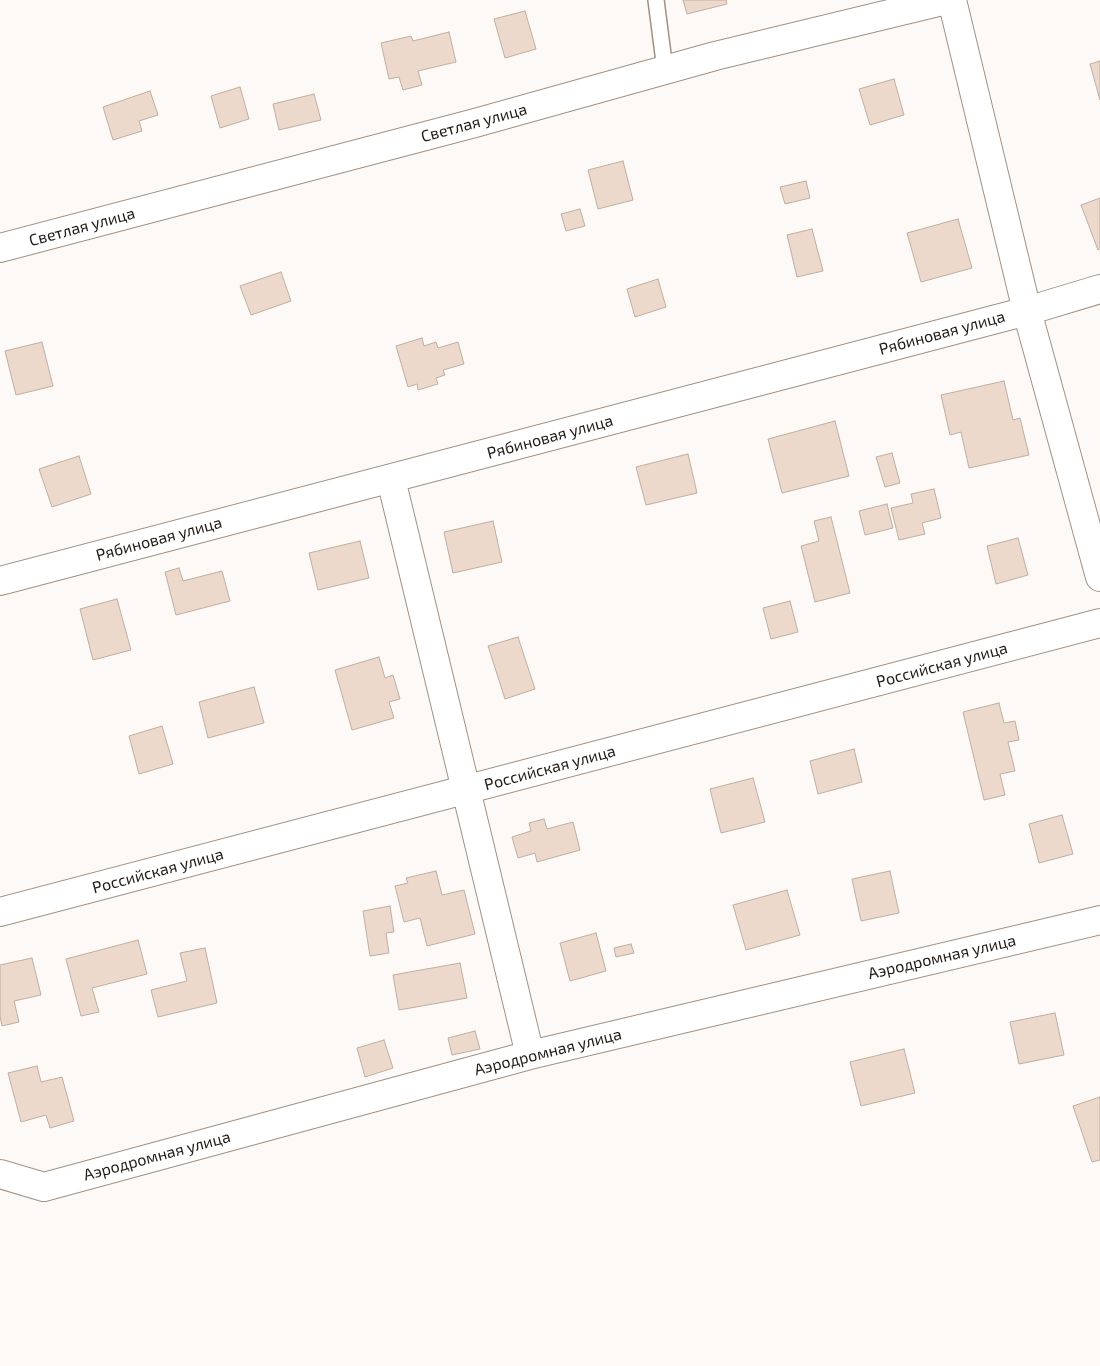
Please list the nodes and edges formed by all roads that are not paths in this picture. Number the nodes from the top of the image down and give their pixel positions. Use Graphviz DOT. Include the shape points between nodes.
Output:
graph roads {
  1 [pos="656,0"];
  2 [pos="947,0"];
  3 [pos="952,0"];
  4 [pos="666,70"];
  5 [pos="0,248"];
  6 [pos="1100,289"];
  7 [pos="1027,311"];
  8 [pos="391,479"];
  9 [pos="1100,577"];
  10 [pos="0,581"];
  11 [pos="1100,623"];
  12 [pos="466,790"];
  13 [pos="0,912"];
  14 [pos="1100,920"];
  15 [pos="530,1055"];
  16 [pos="0,1174"];
  1 -- 4 [label="lane"];
  2 -- 4 [label="street, Светлая улица"];
  3 -- 7 [label="street"];
  4 -- 5 [label="street, Светлая улица"];
  6 -- 7 [label="street, Рябиновая улица"];
  7 -- 8 [label="street, Рябиновая улица"];
  7 -- 9 [label="street"];
  8 -- 10 [label="street, Рябиновая улица"];
  8 -- 12 [label="street"];
  11 -- 12 [label="street, Российская улица"];
  12 -- 13 [label="street, Российская улица"];
  12 -- 15 [label="street"];
  14 -- 15 [label="street, Аэродромная улица"];
  15 -- 16 [label="street, Аэродромная улица" via="44,1187"];
}
